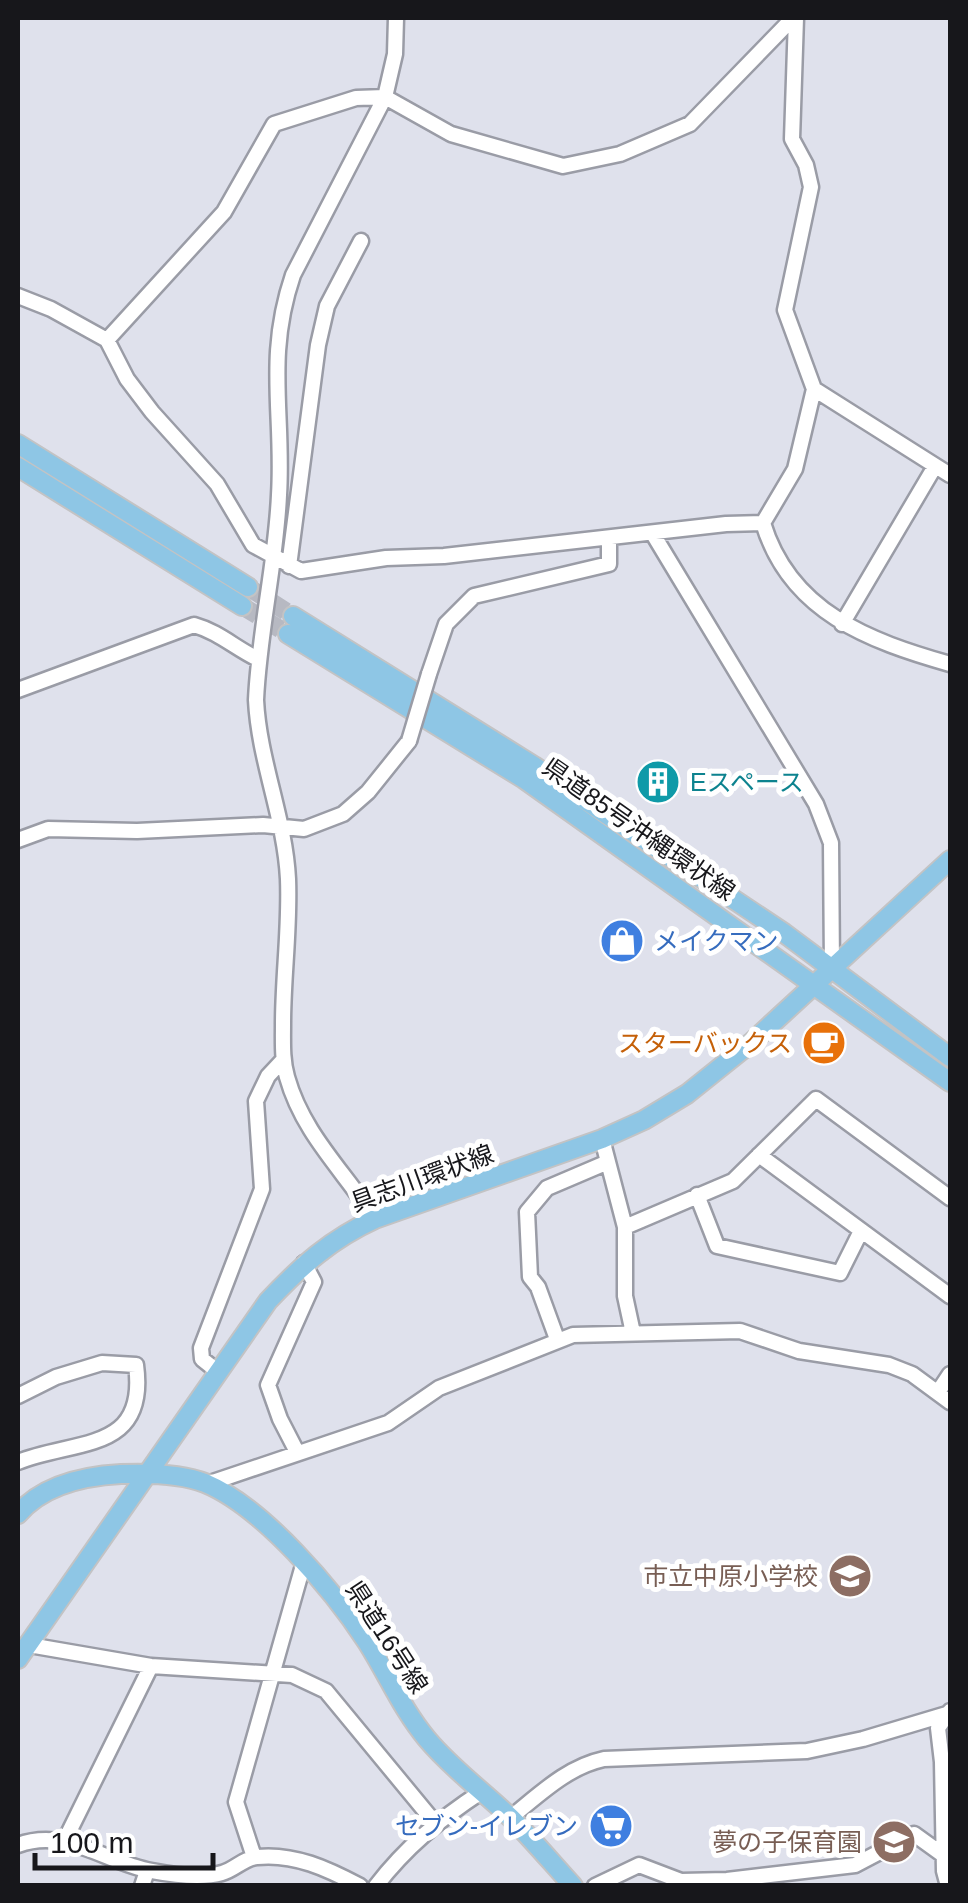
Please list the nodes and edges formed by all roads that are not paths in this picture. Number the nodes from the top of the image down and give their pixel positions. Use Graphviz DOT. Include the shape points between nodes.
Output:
graph roads {
  1 [pos="396,18"];
  2 [pos="794,18"];
  3 [pos="384,96"];
  4 [pos="361,242"];
  5 [pos="18,296"];
  6 [pos="108,340"];
  7 [pos="814,389"];
  8 [pos="18,444"];
  9 [pos="18,467"];
  10 [pos="934,468"];
  11 [pos="950,475"];
  12 [pos="762,523"];
  13 [pos="653,534"];
  14 [pos="609,539"];
  15 [pos="272,558"];
  16 [pos="289,566"];
  17 [pos="842,624"];
  18 [pos="258,658"];
  19 [pos="950,664"];
  20 [pos="18,690"];
  21 [pos="280,827"];
  22 [pos="18,840"];
  23 [pos="950,860"];
  24 [pos="832,969"];
  25 [pos="815,984"];
  26 [pos="950,1057"];
  27 [pos="283,1060"];
  28 [pos="950,1082"];
  29 [pos="602,1139"];
  30 [pos="759,1155"];
  31 [pos="608,1162"];
  32 [pos="697,1195"];
  33 [pos="950,1198"];
  34 [pos="375,1219"];
  35 [pos="624,1226"];
  36 [pos="861,1230"];
  37 [pos="304,1263"];
  38 [pos="950,1296"];
  39 [pos="633,1333"];
  40 [pos="557,1340"];
  41 [pos="218,1371"];
  42 [pos="950,1374"];
  43 [pos="18,1376"];
  44 [pos="938,1392"];
  45 [pos="22,1394"];
  46 [pos="950,1402"];
  47 [pos="297,1452"];
  48 [pos="18,1462"];
  49 [pos="147,1475"];
  50 [pos="207,1484"];
  51 [pos="18,1514"];
  52 [pos="304,1562"];
  53 [pos="23,1652"];
  54 [pos="151,1666"];
  55 [pos="271,1674"];
  56 [pos="950,1712"];
  57 [pos="946,1761"];
  58 [pos="481,1792"];
  59 [pos="510,1818"];
  60 [pos="435,1823"];
  61 [pos="64,1842"];
  62 [pos="18,1845"];
  63 [pos="254,1857"];
  64 [pos="948,1859"];
  65 [pos="145,1878"];
  66 [pos="360,1886"];
  67 [pos="376,1886"];
  68 [pos="573,1886"];
  69 [pos="595,1886"];
  70 [pos="948,1886"];
  1 -- 3 [label="street"];
  2 -- 3 [label="street" via="690,124 620,154 563,166 451,134"];
  2 -- 7 [label="street" via="792,139 812,187 785,310"];
  3 -- 6 [label="street" via="274,124 224,212"];
  3 -- 15 [label="street" via="284,302 275,377 280,493"];
  4 -- 16 [label="street" via="327,306 318,346"];
  5 -- 6 [label="street"];
  6 -- 15 [label="street" via="127,379 217,484 253,545"];
  7 -- 10 [label="street"];
  7 -- 12 [label="street" via="795,469"];
  8 -- 9 [label="main road" via="245,596"];
  10 -- 11 [label="street"];
  10 -- 17 [label="street"];
  12 -- 13 [label="street"];
  12 -- 17 [label="street" via="808,598"];
  13 -- 14 [label="street"];
  13 -- 24 [label="street" via="816,804 831,842"];
  14 -- 16 [label="street" via="301,572"];
  14 -- 21 [label="street, bridge" via="609,564 474,596 446,624 410,741 368,792 344,814 304,829"];
  15 -- 16 [label="street"];
  15 -- 18 [label="street"];
  17 -- 19 [label="street"];
  18 -- 20 [label="street" via="194,625"];
  18 -- 21 [label="street" via="257,725"];
  21 -- 22 [label="street" via="48,829"];
  21 -- 27 [label="street" via="288,877"];
  23 -- 24 [label="main road, 具志川環状線"];
  24 -- 25 [label="main road, 具志川環状線"];
  24 -- 25 [label="main road, 県道85号沖縄環状線" via="549,776 290,625 524,778"];
  24 -- 26 [label="main road, 県道85号沖縄環状線"];
  25 -- 28 [label="main road, 県道85号沖縄環状線"];
  25 -- 29 [label="main road, 具志川環状線" via="688,1094"];
  27 -- 34 [label="street" via="316,1141"];
  27 -- 41 [label="street" via="256,1101 262,1188 201,1348 202,1358"];
  29 -- 31 [label="street"];
  29 -- 34 [label="main road, 具志川環状線"];
  30 -- 32 [label="street" via="733,1181"];
  30 -- 33 [label="street" via="816,1099"];
  30 -- 36 [label="street"];
  31 -- 35 [label="street"];
  31 -- 40 [label="street" via="547,1188 528,1212 530,1276"];
  32 -- 35 [label="street"];
  32 -- 36 [label="street" via="717,1246 840,1273"];
  34 -- 37 [label="main road, 具志川環状線"];
  35 -- 39 [label="street" via="624,1296"];
  36 -- 38 [label="street"];
  37 -- 41 [label="main road, 具志川環状線"];
  37 -- 47 [label="street" via="314,1282 268,1386"];
  39 -- 40 [label="street"];
  39 -- 44 [label="street" via="740,1331 799,1352 889,1364"];
  40 -- 47 [label="street" via="438,1388 388,1423"];
  41 -- 49 [label="main road, 具志川環状線"];
  42 -- 44 [label="street"];
  43 -- 45 [label="street"];
  44 -- 46 [label="street"];
  45 -- 48 [label="street" via="102,1362 136,1365 139,1390 128,1424 108,1438"];
  47 -- 50 [label="street"];
  49 -- 50 [label="main road, 県道16号線"];
  49 -- 51 [label="main road, 県道16号線" via="82,1478"];
  49 -- 53 [label="main road, 具志川環状線"];
  50 -- 52 [label="main road, 県道16号線"];
  52 -- 55 [label="street"];
  52 -- 58 [label="main road, 県道16号線" via="354,1623 405,1712"];
  53 -- 54 [label="street"];
  54 -- 55 [label="street"];
  54 -- 61 [label="street"];
  55 -- 60 [label="street" via="292,1675 326,1691"];
  55 -- 63 [label="street" via="236,1802"];
  56 -- 57 [label="street" via="938,1728"];
  56 -- 59 [label="street" via="807,1752 588,1762"];
  57 -- 64 [label="street"];
  58 -- 59 [label="main road, 県道16号線"];
  58 -- 60 [label="street"];
  59 -- 68 [label="main road, 県道16号線"];
  60 -- 67 [label="street"];
  61 -- 62 [label="street"];
  61 -- 65 [label="street" via="89,1847"];
  63 -- 65 [label="street" via="222,1874"];
  63 -- 66 [label="street" via="319,1864"];
  64 -- 69 [label="street" via="914,1834 855,1865 682,1881 639,1866"];
  64 -- 70 [label="street"];
}
